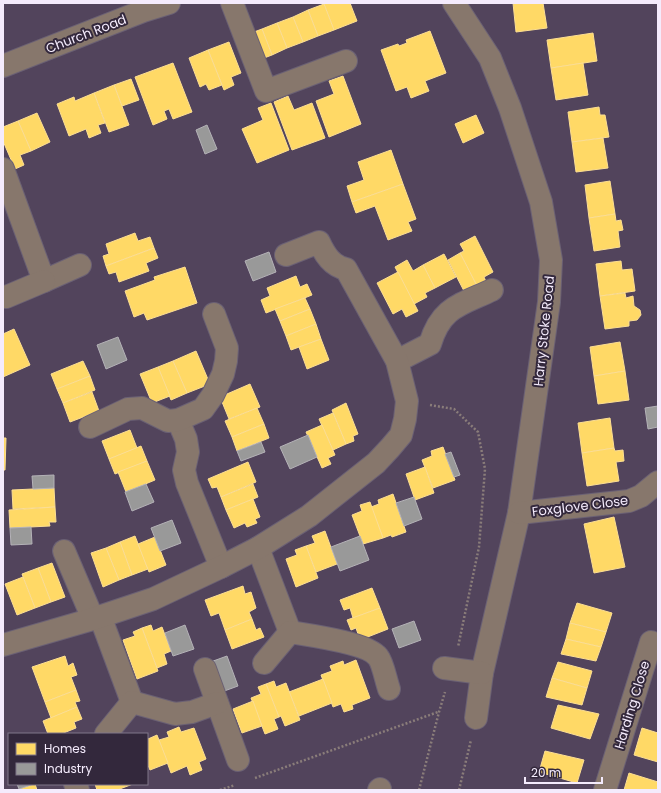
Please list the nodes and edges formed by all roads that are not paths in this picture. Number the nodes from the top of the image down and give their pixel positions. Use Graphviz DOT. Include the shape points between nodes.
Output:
graph roads {
  1 [pos="169,3"];
  2 [pos="232,3"];
  3 [pos="454,3"];
  4 [pos="346,62"];
  5 [pos="3,66"];
  6 [pos="3,169"];
  7 [pos="286,255"];
  8 [pos="80,266"];
  9 [pos="44,281"];
  10 [pos="492,290"];
  11 [pos="6,297"];
  12 [pos="214,314"];
  13 [pos="397,361"];
  14 [pos="178,420"];
  15 [pos="90,428"];
  16 [pos="658,482"];
  17 [pos="519,513"];
  18 [pos="258,548"];
  19 [pos="64,551"];
  20 [pos="222,567"];
  21 [pos="96,618"];
  22 [pos="290,632"];
  23 [pos="651,642"];
  24 [pos="3,645"];
  25 [pos="264,663"];
  26 [pos="448,668"];
  27 [pos="205,669"];
  28 [pos="482,673"];
  29 [pos="389,689"];
  30 [pos="132,702"];
  31 [pos="217,703"];
  32 [pos="476,718"];
  33 [pos="107,733"];
  34 [pos="238,760"];
  35 [pos="606,790"];
  1 -- 5 [label="street, Church Road"];
  2 -- 4 [label="street" via="266,91"];
  3 -- 17 [label="street, Harry Stoke Road" via="490,58 510,108 541,202 551,260 549,302"];
  6 -- 9 [label="street"];
  7 -- 13 [label="street" via="319,242 325,255 338,267 346,269"];
  8 -- 9 [label="street"];
  9 -- 11 [label="street"];
  10 -- 13 [label="street" via="451,309 442,318 430,344"];
  12 -- 14 [label="street" via="227,348 223,374 203,409"];
  13 -- 18 [label="street" via="407,401 401,435 376,463 309,516"];
  14 -- 15 [label="street" via="168,421 142,408 128,409"];
  14 -- 20 [label="street" via="188,452 184,470 187,483"];
  16 -- 17 [label="street, Foxglove Close" via="641,496 629,501"];
  17 -- 28 [label="street, Harry Stoke Road"];
  18 -- 20 [label="street"];
  18 -- 22 [label="street"];
  19 -- 21 [label="street"];
  20 -- 21 [label="street" via="153,599"];
  21 -- 24 [label="street"];
  21 -- 30 [label="street"];
  22 -- 25 [label="street"];
  22 -- 29 [label="street" via="335,640 373,651 380,658"];
  23 -- 35 [label="street, Harding Close"];
  26 -- 28 [label="street"];
  27 -- 31 [label="street"];
  28 -- 32 [label="street, Harry Stoke Road"];
  30 -- 31 [label="street" via="175,714 192,712"];
  30 -- 33 [label="street"];
  31 -- 34 [label="street"];
}
